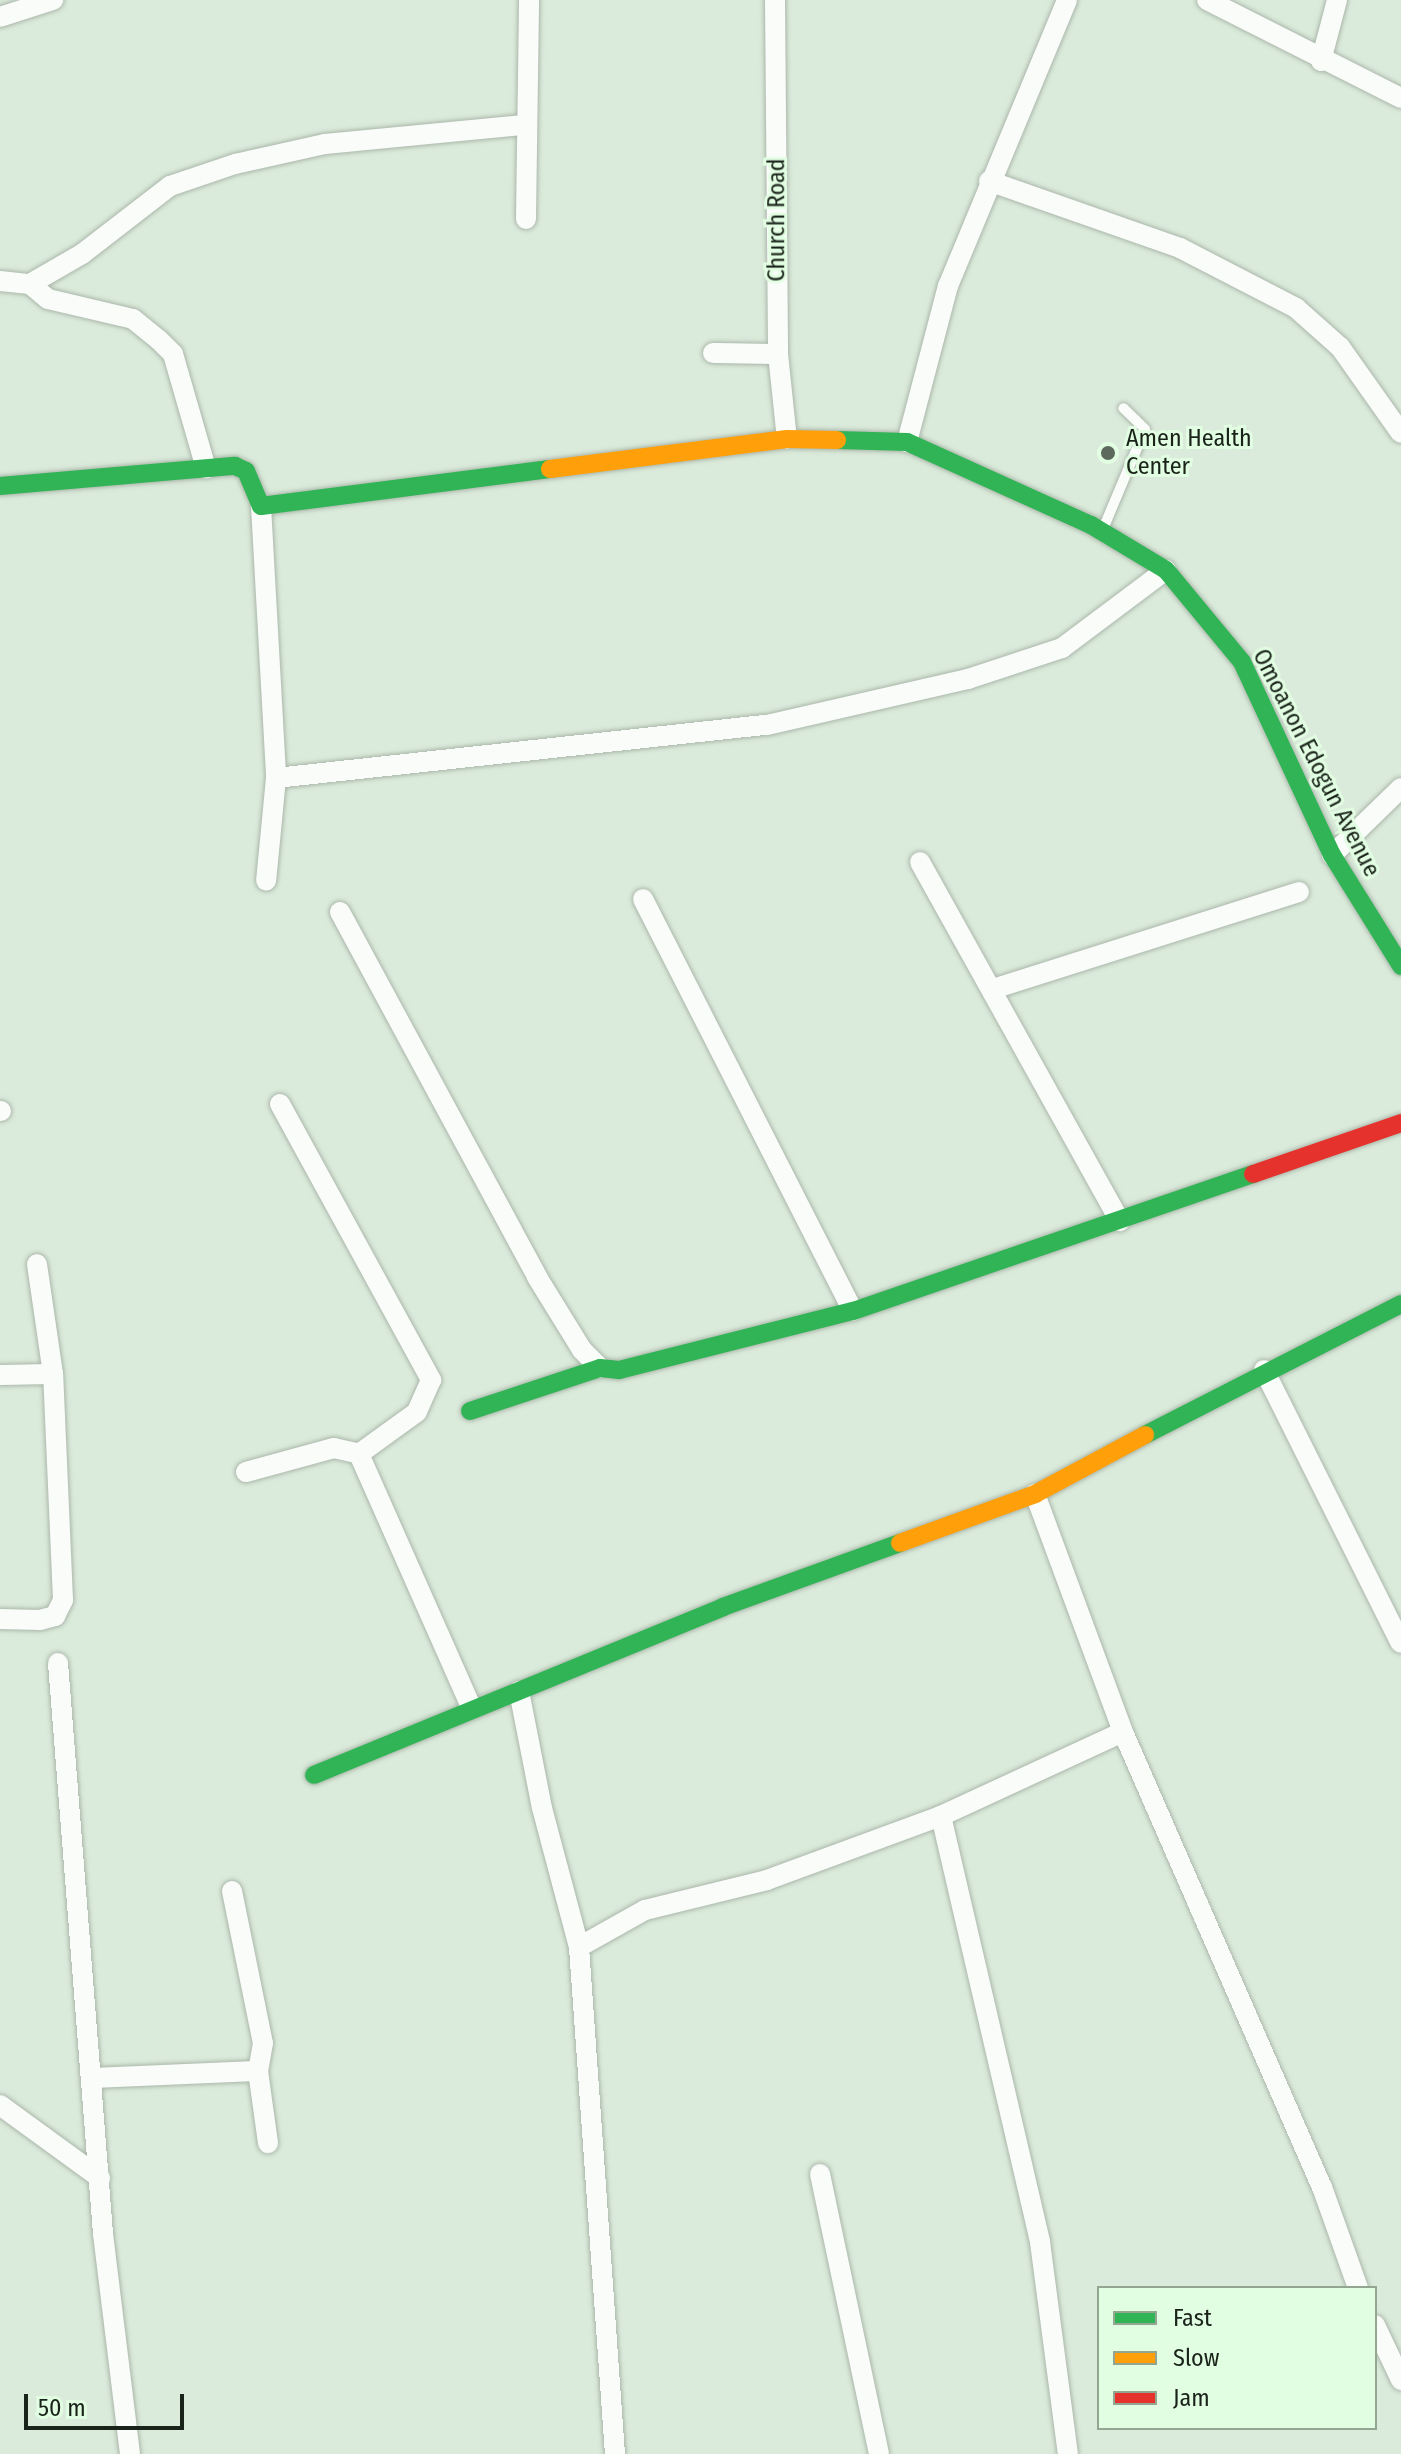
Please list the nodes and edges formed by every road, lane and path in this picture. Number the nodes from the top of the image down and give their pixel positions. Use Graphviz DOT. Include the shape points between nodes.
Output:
graph roads {
  1 [pos="53,0"];
  2 [pos="529,0"];
  3 [pos="775,0"];
  4 [pos="1067,0"];
  5 [pos="1207,0"];
  6 [pos="1337,0"];
  7 [pos="0,17"];
  8 [pos="1321,61"];
  9 [pos="1401,98"];
  10 [pos="524,125"];
  11 [pos="989,181"];
  12 [pos="526,219"];
  13 [pos="0,281"];
  14 [pos="30,284"];
  15 [pos="713,353"];
  16 [pos="778,354"];
  17 [pos="1123,408"];
  18 [pos="1401,433"];
  19 [pos="787,439"];
  20 [pos="907,442"];
  21 [pos="206,468"];
  22 [pos="0,486"];
  23 [pos="261,506"];
  24 [pos="1102,531"];
  25 [pos="1166,570"];
  26 [pos="276,778"];
  27 [pos="1401,788"];
  28 [pos="1332,855"];
  29 [pos="920,862"];
  30 [pos="266,881"];
  31 [pos="1299,892"];
  32 [pos="643,899"];
  33 [pos="340,912"];
  34 [pos="1401,966"];
  35 [pos="993,989"];
  36 [pos="280,1104"];
  37 [pos="1401,1123"];
  38 [pos="1120,1221"];
  39 [pos="37,1264"];
  40 [pos="1401,1304"];
  41 [pos="853,1311"];
  42 [pos="600,1368"];
  43 [pos="1264,1370"];
  44 [pos="53,1374"];
  45 [pos="0,1375"];
  46 [pos="470,1411"];
  47 [pos="359,1454"];
  48 [pos="246,1472"];
  49 [pos="1035,1494"];
  50 [pos="0,1619"];
  51 [pos="1399,1635"];
  52 [pos="58,1663"];
  53 [pos="519,1691"];
  54 [pos="471,1707"];
  55 [pos="1123,1732"];
  56 [pos="314,1775"];
  57 [pos="941,1816"];
  58 [pos="232,1891"];
  59 [pos="579,1947"];
  60 [pos="258,2071"];
  61 [pos="91,2078"];
  62 [pos="0,2105"];
  63 [pos="268,2143"];
  64 [pos="820,2174"];
  65 [pos="100,2178"];
  66 [pos="1357,2286"];
  67 [pos="1377,2329"];
  68 [pos="1401,2380"];
  69 [pos="130,2454"];
  70 [pos="615,2454"];
  71 [pos="879,2454"];
  72 [pos="1068,2454"];
  1 -- 7 [label="street"];
  2 -- 10 [label="street"];
  3 -- 16 [label="street, Church Road"];
  4 -- 11 [label="street"];
  5 -- 8 [label="street"];
  6 -- 8 [label="street"];
  8 -- 9 [label="street"];
  10 -- 12 [label="street"];
  10 -- 14 [label="street" via="325,144 211,172 170,186 82,254"];
  11 -- 18 [label="street" via="1180,248 1296,308 1340,347"];
  11 -- 20 [label="street" via="948,286"];
  13 -- 14 [label="street"];
  14 -- 21 [label="street" via="48,299 133,319 173,354"];
  15 -- 16 [label="street"];
  16 -- 19 [label="street, Church Road"];
  17 -- 24 [label="lane" via="1145,429"];
  19 -- 20 [label="street, Omoanon Edogun Avenue"];
  19 -- 23 [label="street, Omoanon Edogun Avenue"];
  20 -- 24 [label="street, Omoanon Edogun Avenue"];
  21 -- 22 [label="street"];
  21 -- 23 [label="street" via="235,466 246,471"];
  23 -- 26 [label="street"];
  24 -- 25 [label="street, Omoanon Edogun Avenue"];
  25 -- 26 [label="street" via="1062,648 968,679 767,725"];
  25 -- 28 [label="street, Omoanon Edogun Avenue" via="1242,662"];
  26 -- 30 [label="street"];
  27 -- 28 [label="street"];
  28 -- 34 [label="street, Omoanon Edogun Avenue"];
  29 -- 35 [label="street"];
  31 -- 35 [label="street"];
  32 -- 41 [label="street"];
  33 -- 42 [label="street" via="537,1277 582,1350"];
  35 -- 38 [label="street"];
  36 -- 47 [label="street" via="431,1380 429,1396 417,1412"];
  37 -- 38 [label="street"];
  38 -- 41 [label="street"];
  39 -- 44 [label="street"];
  40 -- 43 [label="street"];
  41 -- 42 [label="street" via="619,1370"];
  42 -- 46 [label="street"];
  43 -- 49 [label="street"];
  43 -- 51 [label="street"];
  44 -- 45 [label="street"];
  44 -- 50 [label="street" via="63,1600 55,1616"];
  47 -- 48 [label="street" via="334,1448"];
  47 -- 54 [label="street"];
  49 -- 53 [label="street" via="723,1607"];
  49 -- 55 [label="street"];
  52 -- 61 [label="street"];
  53 -- 54 [label="street"];
  53 -- 59 [label="street" via="542,1808"];
  54 -- 56 [label="street"];
  55 -- 57 [label="street"];
  55 -- 66 [label="street" via="1322,2187"];
  57 -- 59 [label="street" via="767,1880 645,1910"];
  57 -- 72 [label="street" via="1040,2242"];
  58 -- 60 [label="street" via="263,2043"];
  59 -- 70 [label="street"];
  60 -- 61 [label="street"];
  60 -- 63 [label="street"];
  61 -- 65 [label="street"];
  62 -- 65 [label="street"];
  64 -- 71 [label="street"];
  65 -- 69 [label="street"];
  67 -- 68 [label="street"];
}
